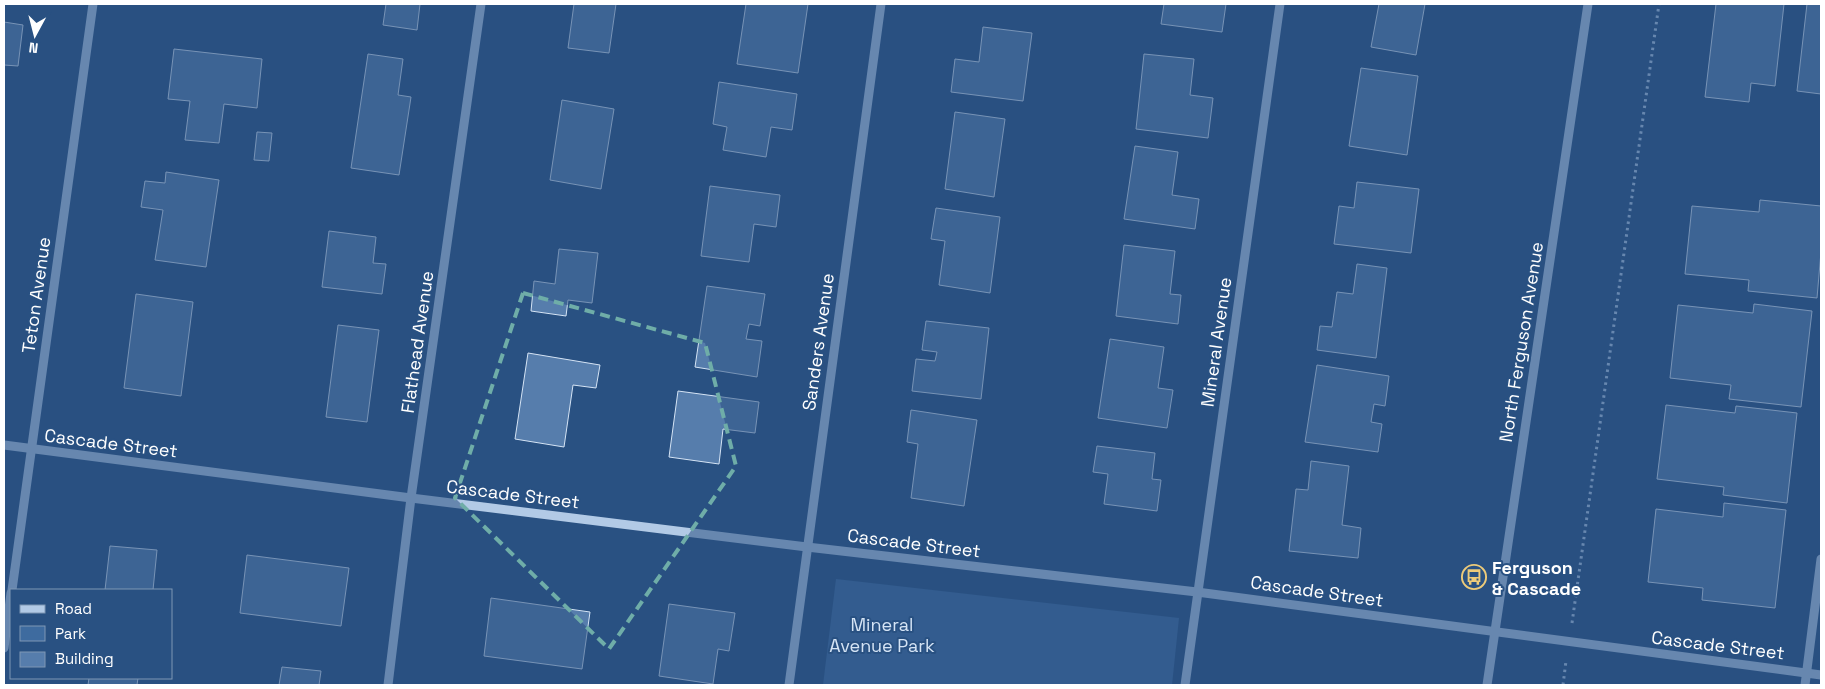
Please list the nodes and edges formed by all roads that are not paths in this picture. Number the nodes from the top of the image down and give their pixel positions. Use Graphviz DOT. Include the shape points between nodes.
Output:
graph roads {
  1 [pos="93,4"];
  2 [pos="481,4"];
  3 [pos="881,4"];
  4 [pos="1280,4"];
  5 [pos="1588,4"];
  6 [pos="4,445"];
  7 [pos="31,448"];
  8 [pos="411,498"];
  9 [pos="807,547"];
  10 [pos="1821,559"];
  11 [pos="11,589"];
  12 [pos="1197,592"];
  13 [pos="10,600"];
  14 [pos="1494,631"];
  15 [pos="4,648"];
  16 [pos="1806,673"];
  17 [pos="1821,675"];
  18 [pos="388,685"];
  19 [pos="788,685"];
  20 [pos="1185,685"];
  21 [pos="1487,685"];
  22 [pos="1805,685"];
  1 -- 7 [label="street, Teton Avenue"];
  2 -- 8 [label="street, Flathead Avenue"];
  3 -- 9 [label="street, Sanders Avenue"];
  4 -- 12 [label="street, Mineral Avenue"];
  5 -- 14 [label="street, North Ferguson Avenue"];
  6 -- 7 [label="street, Cascade Street"];
  7 -- 8 [label="street, Cascade Street"];
  7 -- 11 [label="street, Teton Avenue"];
  8 -- 9 [label="street, Cascade Street"];
  8 -- 18 [label="street, Flathead Avenue"];
  9 -- 12 [label="street, Cascade Street"];
  9 -- 19 [label="street, Sanders Avenue"];
  10 -- 16 [label="street"];
  12 -- 14 [label="street, Cascade Street"];
  12 -- 20 [label="street, Mineral Avenue"];
  13 -- 15 [label="street, Teton Avenue"];
  14 -- 16 [label="street, Cascade Street"];
  14 -- 21 [label="street, North Ferguson Avenue"];
  16 -- 17 [label="street, Cascade Street"];
  16 -- 22 [label="street"];
}
